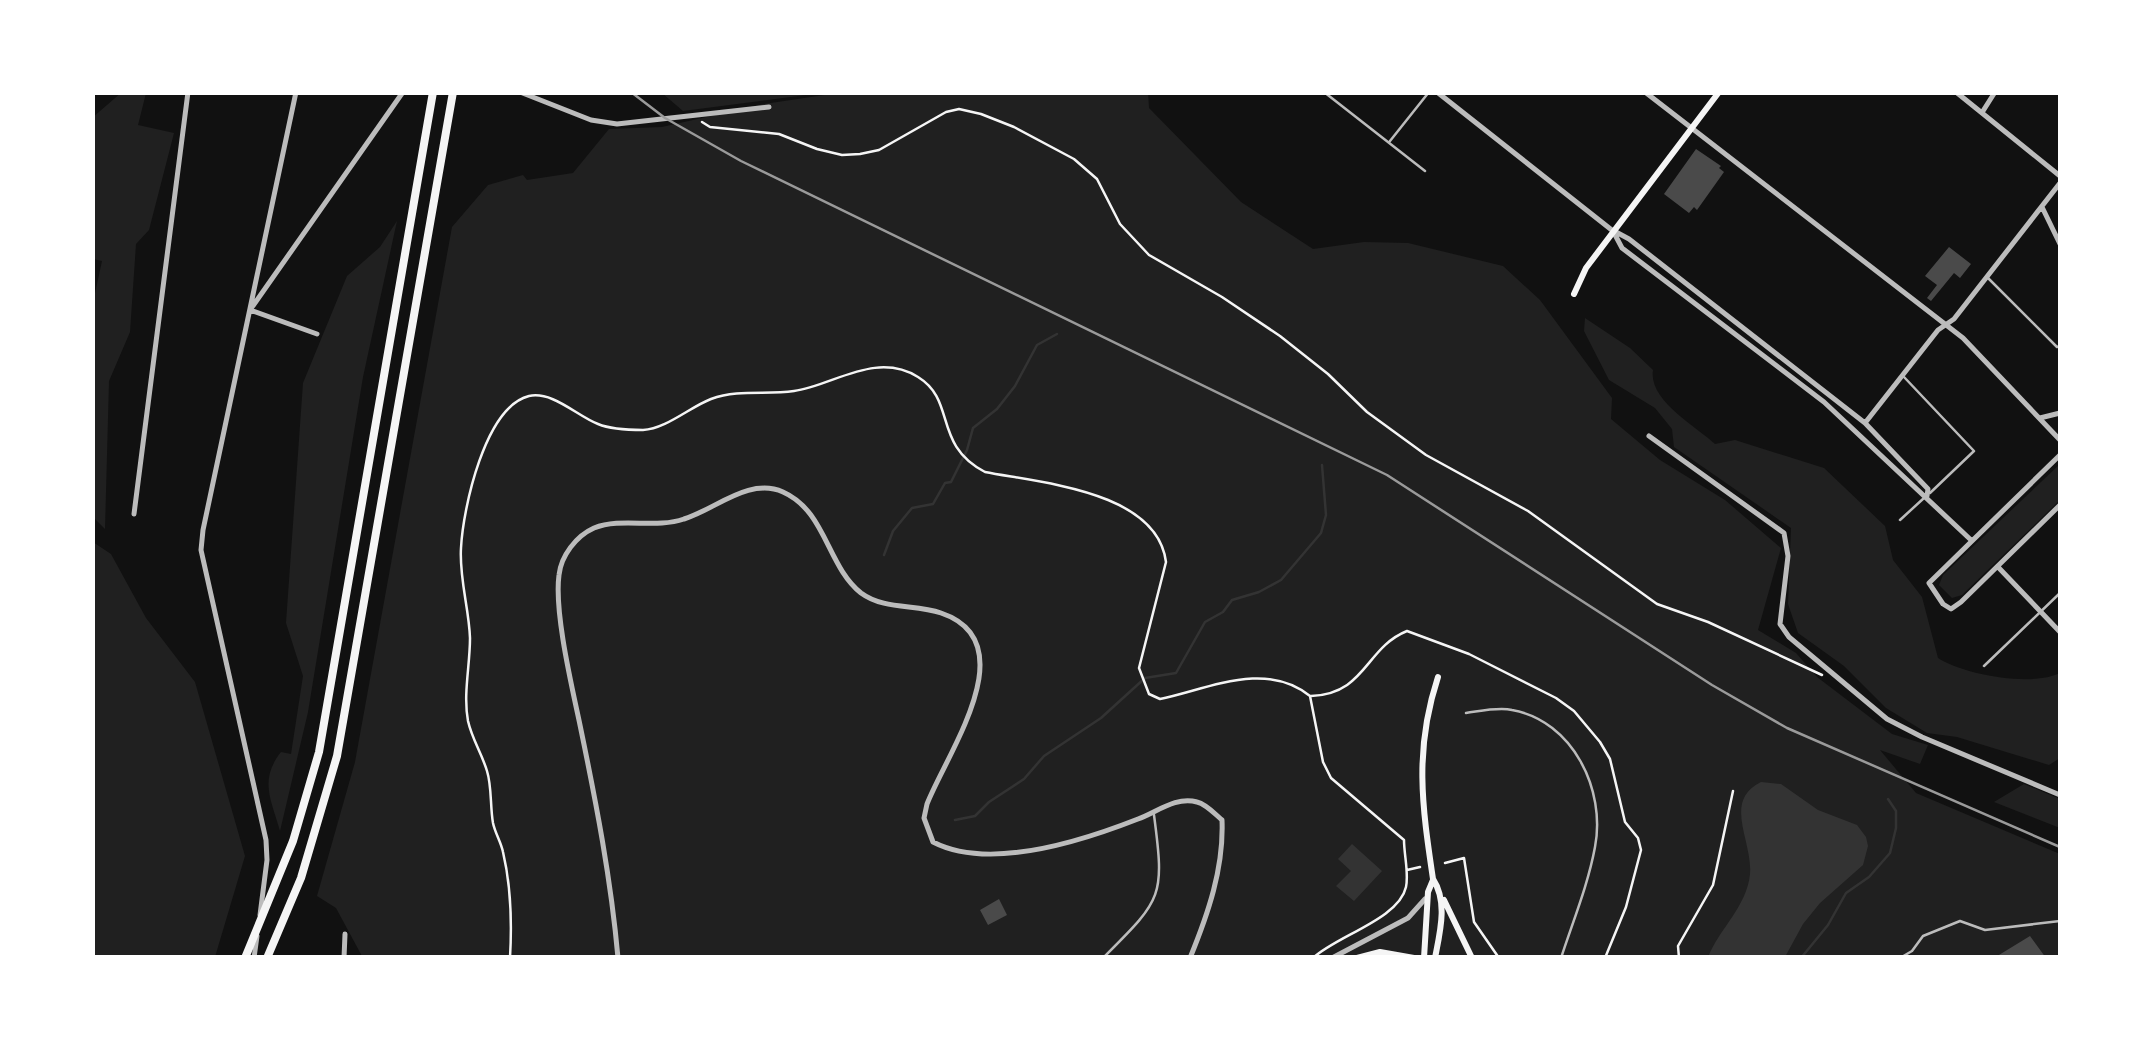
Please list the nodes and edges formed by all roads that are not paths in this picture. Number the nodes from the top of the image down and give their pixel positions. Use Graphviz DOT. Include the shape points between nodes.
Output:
graph roads {
  1 [pos="188,92"];
  2 [pos="296,92"];
  3 [pos="403,92"];
  4 [pos="434,92"];
  5 [pos="453,92"];
  6 [pos="520,92"];
  7 [pos="1324,92"];
  8 [pos="1429,92"];
  9 [pos="1436,92"];
  10 [pos="1645,92"];
  11 [pos="1720,92"];
  12 [pos="1956,92"];
  13 [pos="1995,92"];
  14 [pos="769,107"];
  15 [pos="1982,112"];
  16 [pos="1691,129"];
  17 [pos="1388,142"];
  18 [pos="1425,171"];
  19 [pos="2060,180"];
  20 [pos="2042,207"];
  21 [pos="1613,231"];
  22 [pos="2060,244"];
  23 [pos="1987,277"];
  24 [pos="1574,294"];
  25 [pos="250,310"];
  26 [pos="1946,324"];
  27 [pos="317,334"];
  28 [pos="2060,346"];
  29 [pos="1903,376"];
  30 [pos="2060,412"];
  31 [pos="2040,418"];
  32 [pos="1865,423"];
  33 [pos="1649,436"];
  34 [pos="2060,440"];
  35 [pos="2060,455"];
  36 [pos="1928,496"];
  37 [pos="2060,505"];
  38 [pos="134,514"];
  39 [pos="1900,520"];
  40 [pos="1972,540"];
  41 [pos="1998,567"];
  42 [pos="2060,593"];
  43 [pos="2041,611"];
  44 [pos="2060,632"];
  45 [pos="1984,666"];
  46 [pos="1438,676"];
  47 [pos="1466,714"];
  48 [pos="2060,795"];
  49 [pos="1154,813"];
  50 [pos="1433,879"];
  51 [pos="1440,890"];
  52 [pos="1428,892"];
  53 [pos="2060,921"];
  54 [pos="345,934"];
  55 [pos="245,958"];
  56 [pos="254,958"];
  57 [pos="267,958"];
  58 [pos="344,958"];
  59 [pos="618,958"];
  60 [pos="1103,958"];
  61 [pos="1190,958"];
  62 [pos="1332,958"];
  63 [pos="1357,958"];
  64 [pos="1414,958"];
  65 [pos="1424,958"];
  66 [pos="1435,958"];
  67 [pos="1472,958"];
  68 [pos="1561,958"];
  69 [pos="1900,958"];
  1 -- 38 [label="street"];
  2 -- 25 [label="street"];
  3 -- 25 [label="street"];
  4 -- 55 [label="highway" via="325,722 294,841"];
  5 -- 57 [label="highway" via="344,725 312,847"];
  6 -- 14 [label="street" via="616,124"];
  7 -- 17 [label="lane"];
  8 -- 17 [label="lane"];
  9 -- 21 [label="street"];
  10 -- 16 [label="street"];
  11 -- 16 [label="main road"];
  12 -- 15 [label="street"];
  13 -- 15 [label="street"];
  15 -- 19 [label="street"];
  16 -- 21 [label="main road"];
  16 -- 26 [label="street"];
  17 -- 18 [label="lane"];
  19 -- 20 [label="street"];
  20 -- 22 [label="street"];
  20 -- 23 [label="street"];
  21 -- 24 [label="main road"];
  21 -- 32 [label="street"];
  21 -- 36 [label="street" via="1622,248 1824,402"];
  23 -- 26 [label="street"];
  23 -- 28 [label="lane"];
  25 -- 27 [label="street"];
  25 -- 56 [label="street" via="202,550 267,850"];
  26 -- 29 [label="street"];
  26 -- 31 [label="street"];
  29 -- 32 [label="street"];
  29 -- 36 [label="lane" via="1974,451"];
  30 -- 31 [label="street"];
  31 -- 34 [label="street"];
  32 -- 36 [label="street" via="1928,488"];
  33 -- 48 [label="street" via="1784,534 1780,624 1846,686 1887,720"];
  35 -- 40 [label="street"];
  36 -- 39 [label="lane"];
  36 -- 40 [label="street"];
  37 -- 41 [label="street"];
  40 -- 41 [label="street" via="1929,583 1943,604 1951,609"];
  41 -- 43 [label="street"];
  42 -- 43 [label="lane"];
  43 -- 44 [label="street"];
  43 -- 45 [label="lane"];
  46 -- 50 [label="main road" via="1421,747"];
  47 -- 68 [label="lane" via="1513,710 1542,721 1578,755 1592,783 1596,844"];
  49 -- 59 [label="street" via="1059,844 951,852 932,842 924,818 976,692 982,666 968,631 948,616 876,602 861,592 813,517 788,494 768,488 746,490 682,520 594,528 575,542 558,576"];
  49 -- 60 [label="lane" via="1158,891"];
  49 -- 61 [label="street" via="1177,801 1200,802 1222,820 1223,848 1207,917"];
  50 -- 51 [label="main road"];
  50 -- 52 [label="main road"];
  51 -- 66 [label="main road"];
  51 -- 67 [label="main road"];
  52 -- 62 [label="street" via="1408,918"];
  52 -- 65 [label="main road"];
  53 -- 69 [label="lane" via="1986,930 1960,921 1924,936"];
  54 -- 58 [label="street"];
  63 -- 64 [label="main road" via="1380,952"];
}
